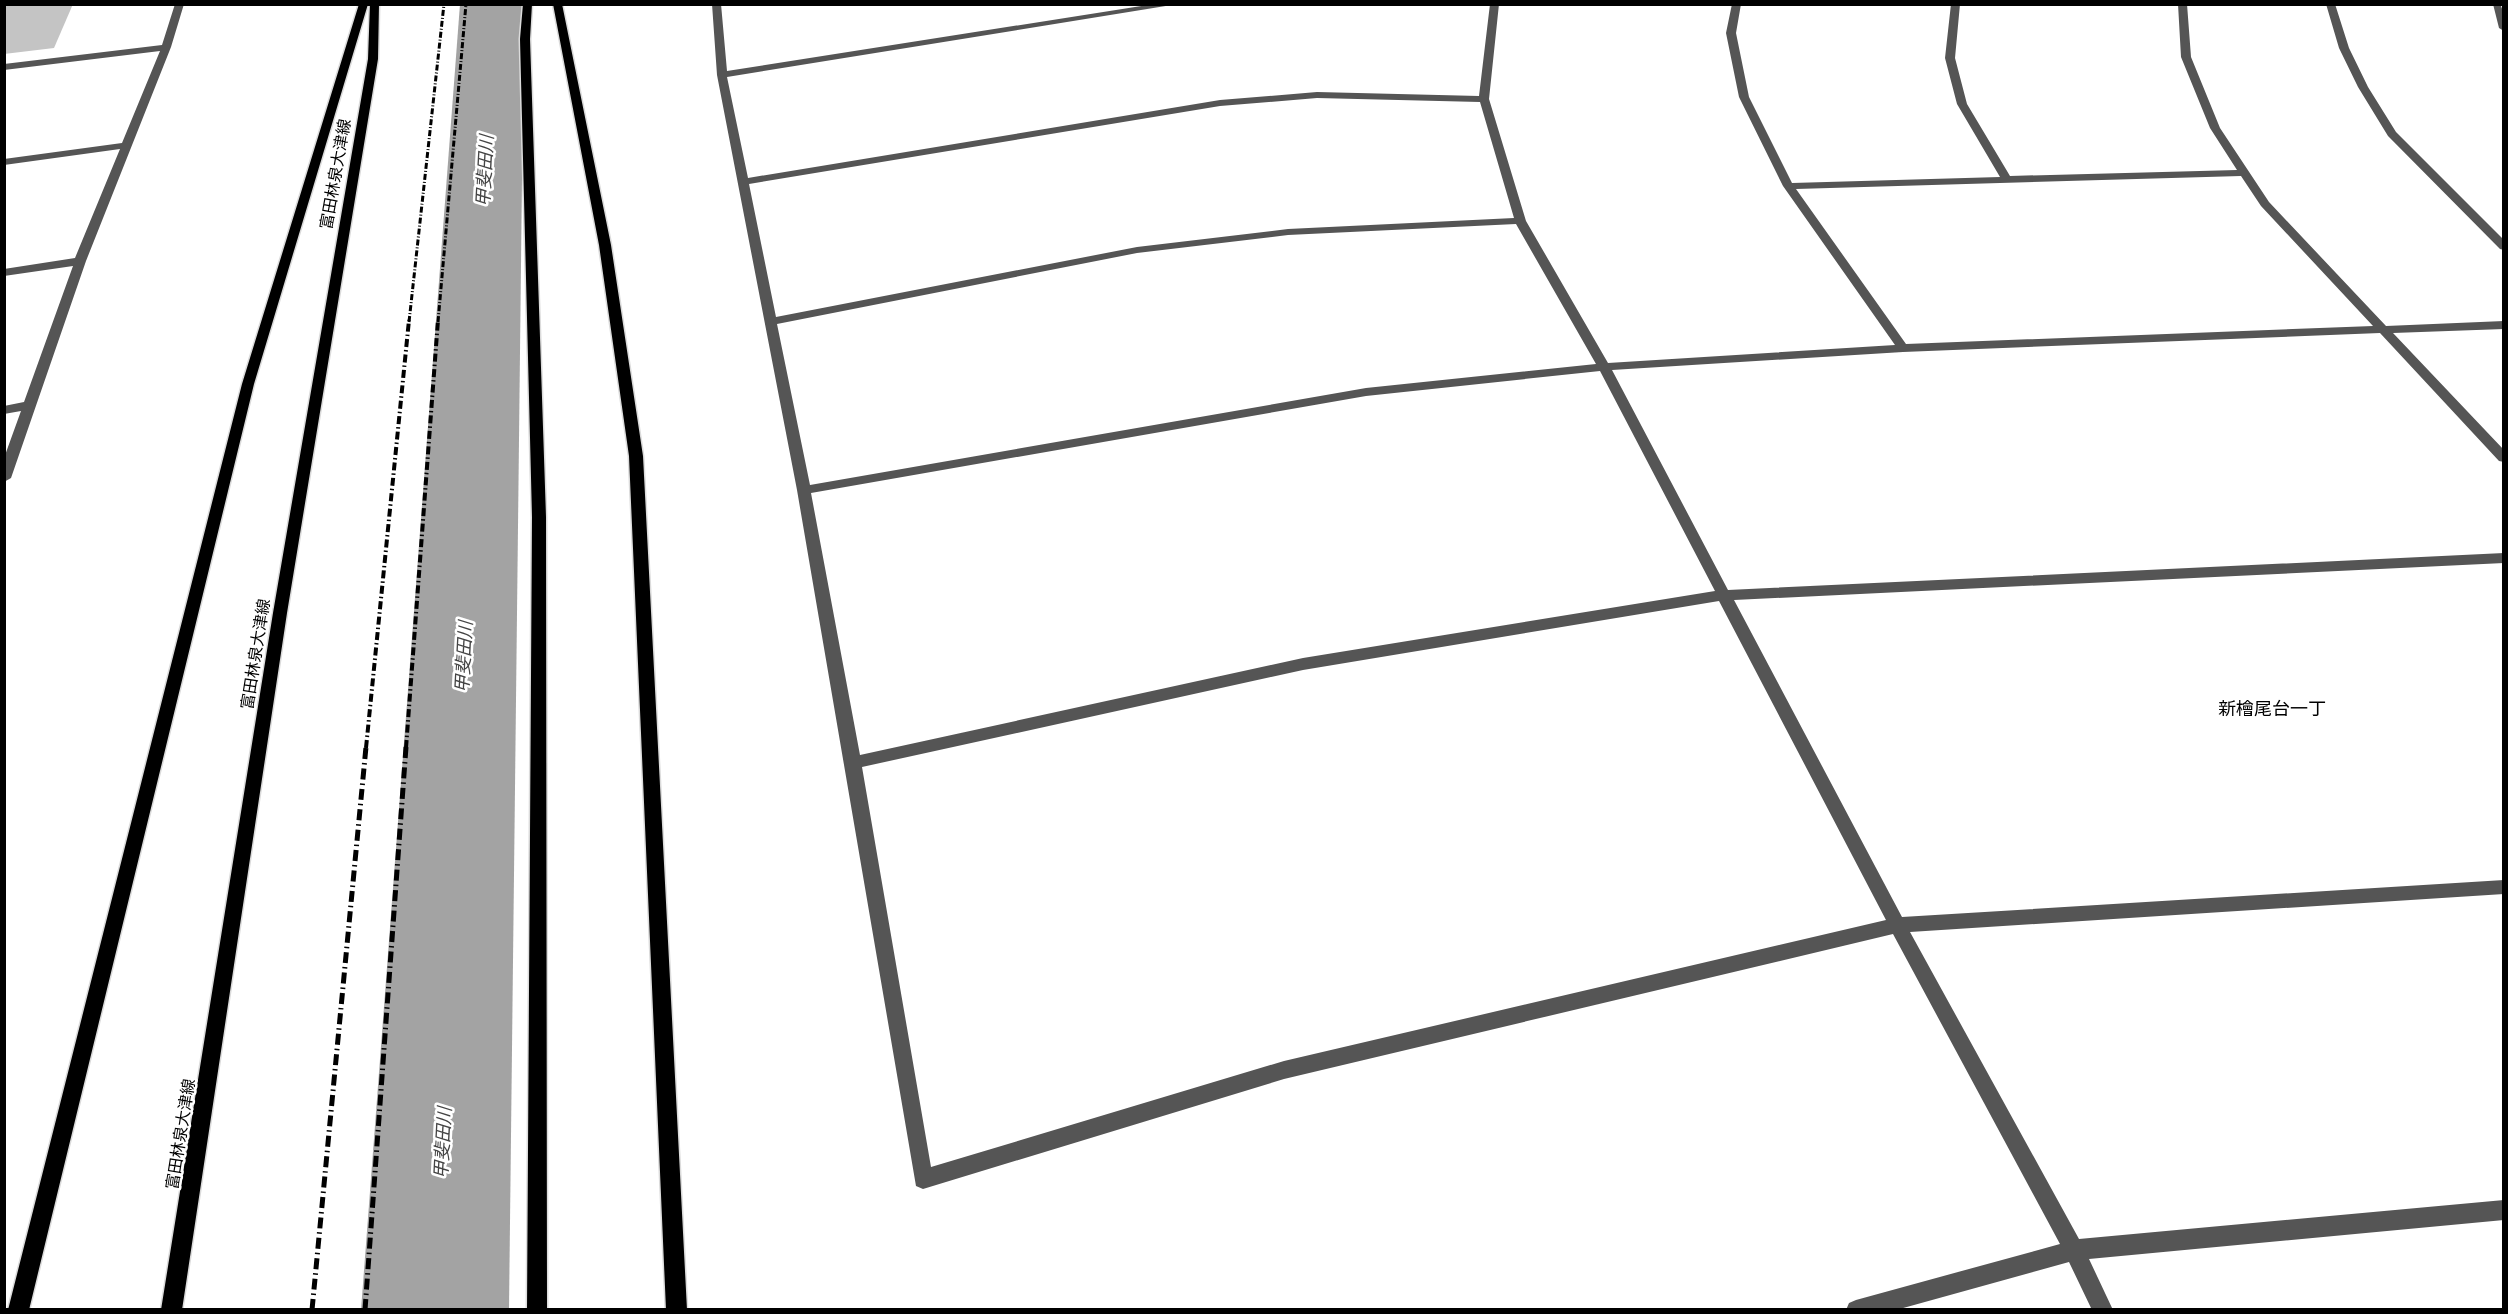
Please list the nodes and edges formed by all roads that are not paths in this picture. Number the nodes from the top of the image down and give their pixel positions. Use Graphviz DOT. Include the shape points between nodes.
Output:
graph roads {
  1 [pos="180,4"];
  2 [pos="364,4"];
  3 [pos="375,4"];
  4 [pos="528,4"];
  5 [pos="557,4"];
  6 [pos="716,4"];
  7 [pos="1174,4"];
  8 [pos="1495,4"];
  9 [pos="1737,4"];
  10 [pos="1956,4"];
  11 [pos="2182,4"];
  12 [pos="2330,4"];
  13 [pos="2496,6"];
  14 [pos="2504,28"];
  15 [pos="166,47"];
  16 [pos="4,67"];
  17 [pos="722,75"];
  18 [pos="1484,99"];
  19 [pos="127,145"];
  20 [pos="4,162"];
  21 [pos="2245,173"];
  22 [pos="2007,180"];
  23 [pos="743,182"];
  24 [pos="1788,186"];
  25 [pos="1520,221"];
  26 [pos="2504,248"];
  27 [pos="80,261"];
  28 [pos="4,273"];
  29 [pos="770,322"];
  30 [pos="2504,325"];
  31 [pos="2383,331"];
  32 [pos="1903,348"];
  33 [pos="1604,367"];
  34 [pos="31,405"];
  35 [pos="4,410"];
  36 [pos="2504,458"];
  37 [pos="4,478"];
  38 [pos="804,490"];
  39 [pos="2504,558"];
  40 [pos="1724,595"];
  41 [pos="853,764"];
  42 [pos="2504,887"];
  43 [pos="1897,925"];
  44 [pos="2504,1210"];
  45 [pos="2074,1250"];
  46 [pos="18,1310"];
  47 [pos="171,1310"];
  48 [pos="537,1310"];
  49 [pos="677,1310"];
  50 [pos="1856,1310"];
  51 [pos="2103,1310"];
  1 -- 15 [label="street"];
  2 -- 46 [label="main road" via="248,384"];
  3 -- 47 [label="main road, 富田林泉大津線" via="373,59 278,624"];
  4 -- 48 [label="main road" via="525,39 539,517"];
  5 -- 49 [label="main road" via="605,244 636,456"];
  6 -- 17 [label="street"];
  7 -- 17 [label="street"];
  8 -- 18 [label="street"];
  9 -- 24 [label="street" via="1731,33 1744,97"];
  10 -- 22 [label="street" via="1950,58 1962,104"];
  11 -- 21 [label="street" via="2186,57 2216,128"];
  12 -- 26 [label="street" via="2344,48 2392,134"];
  13 -- 14 [label="street"];
  15 -- 16 [label="street"];
  15 -- 19 [label="street"];
  17 -- 23 [label="street"];
  18 -- 23 [label="street" via="1317,95 1220,103"];
  18 -- 25 [label="street"];
  19 -- 20 [label="street"];
  19 -- 27 [label="street"];
  21 -- 22 [label="street"];
  21 -- 31 [label="street" via="2265,204"];
  22 -- 24 [label="street"];
  23 -- 29 [label="street"];
  24 -- 32 [label="street"];
  25 -- 29 [label="street" via="1288,232 1137,250"];
  25 -- 33 [label="street"];
  27 -- 28 [label="street"];
  27 -- 34 [label="street"];
  29 -- 38 [label="street"];
  30 -- 31 [label="street"];
  31 -- 32 [label="street"];
  31 -- 36 [label="street"];
  32 -- 33 [label="street"];
  33 -- 38 [label="street" via="1366,392"];
  33 -- 40 [label="street"];
  34 -- 35 [label="street"];
  34 -- 37 [label="street"];
  38 -- 41 [label="street"];
  39 -- 40 [label="street"];
  40 -- 41 [label="street" via="1303,664"];
  40 -- 43 [label="street"];
  41 -- 43 [label="street" via="923,1179 1284,1070"];
  42 -- 43 [label="street"];
  43 -- 45 [label="street"];
  44 -- 45 [label="street"];
  45 -- 50 [label="street"];
  45 -- 51 [label="street"];
}
